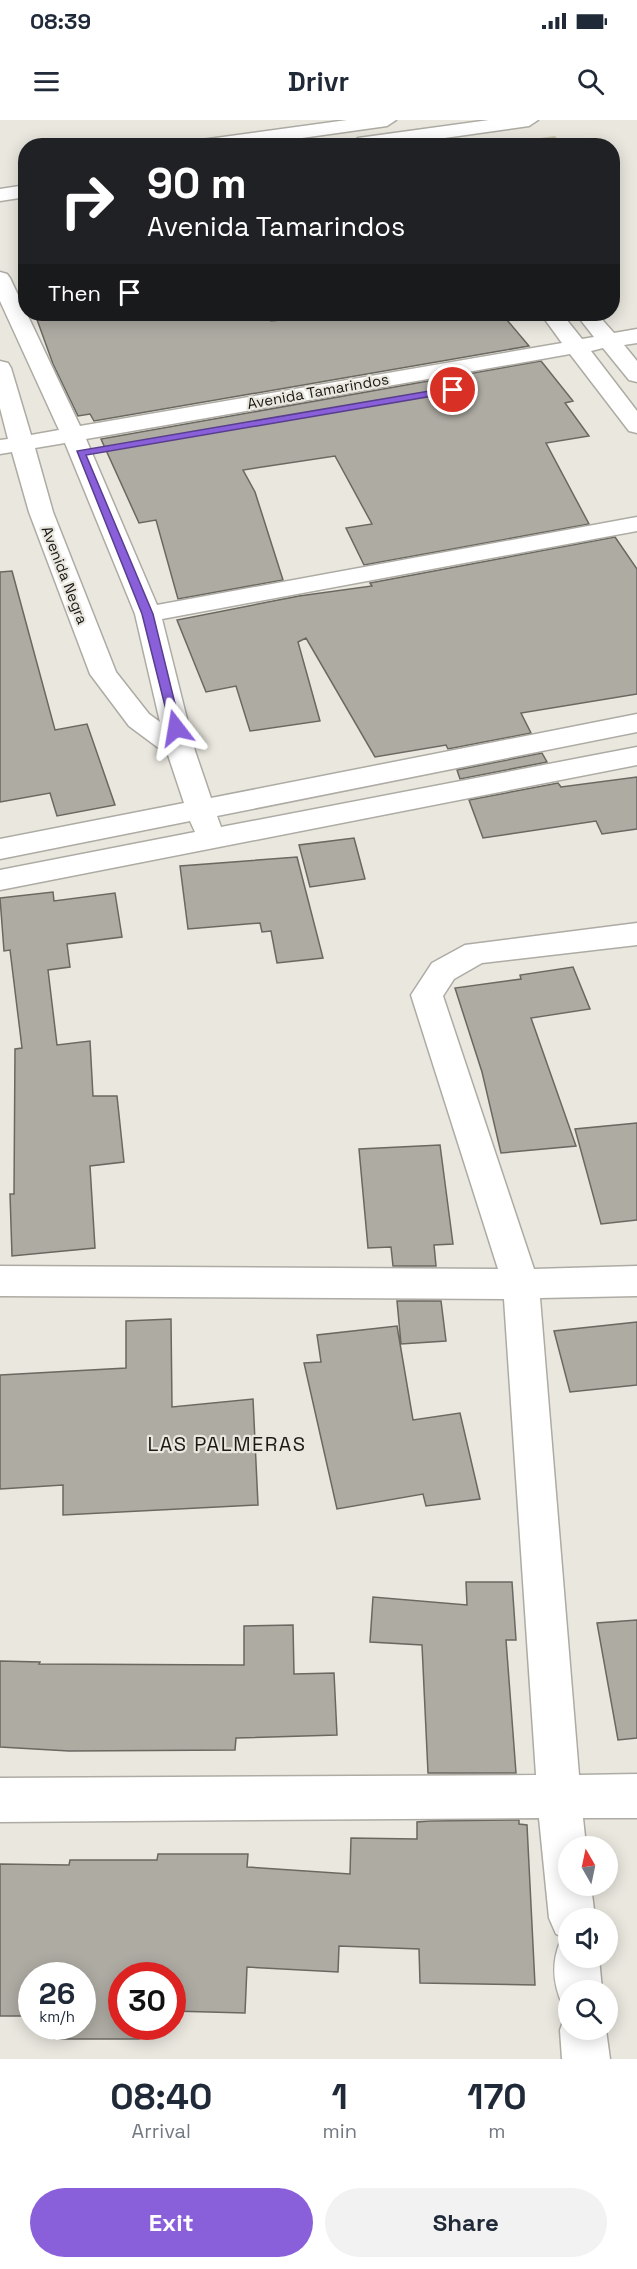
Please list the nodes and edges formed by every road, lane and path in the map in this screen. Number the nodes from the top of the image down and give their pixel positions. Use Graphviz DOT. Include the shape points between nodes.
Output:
graph roads {
  1 [pos="387,120"];
  2 [pos="529,120"];
  3 [pos="439,133"];
  4 [pos="258,138"];
  5 [pos="403,138"];
  6 [pos="418,138"];
  7 [pos="18,192"];
  8 [pos="0,195"];
  9 [pos="0,278"];
  10 [pos="14,310"];
  11 [pos="19,321"];
  12 [pos="557,321"];
  13 [pos="592,321"];
  14 [pos="637,336"];
  15 [pos="609,341"];
  16 [pos="577,347"];
  17 [pos="633,364"];
  18 [pos="592,366"];
  19 [pos="0,368"];
  20 [pos="637,426"];
  21 [pos="76,443"];
  22 [pos="15,452"];
  23 [pos="0,469"];
  24 [pos="637,524"];
  25 [pos="148,614"];
  26 [pos="637,723"];
  27 [pos="181,750"];
  28 [pos="637,756"];
  29 [pos="200,809"];
  30 [pos="210,838"];
  31 [pos="0,849"];
  32 [pos="0,880"];
  33 [pos="637,934"];
  34 [pos="0,1281"];
  35 [pos="637,1281"];
  36 [pos="521,1284"];
  37 [pos="637,1796"];
  38 [pos="559,1797"];
  39 [pos="0,1800"];
  40 [pos="571,1908"];
  41 [pos="584,2040"];
  42 [pos="586,2059"];
  1 -- 4 [label="street"];
  1 -- 5 [label="street"];
  2 -- 3 [label="street"];
  3 -- 6 [label="street"];
  7 -- 8 [label="street"];
  9 -- 10 [label="street"];
  11 -- 21 [label="street"];
  12 -- 16 [label="street"];
  13 -- 15 [label="street"];
  14 -- 15 [label="street, Avenida Tamarindos"];
  15 -- 16 [label="street, Avenida Tamarindos"];
  15 -- 17 [label="street"];
  16 -- 18 [label="street"];
  16 -- 21 [label="street, Avenida Tamarindos"];
  17 -- 18 [label="street, Avenida Tamarindos"];
  18 -- 20 [label="street"];
  18 -- 21 [label="street, Avenida Tamarindos"];
  19 -- 22 [label="street, Avenida Negra"];
  21 -- 22 [label="street, Avenida Tamarindos"];
  21 -- 25 [label="street"];
  22 -- 23 [label="street, Avenida Tamarindos"];
  22 -- 27 [label="street, Avenida Negra" via="103,674 139,720"];
  24 -- 25 [label="street"];
  25 -- 27 [label="street"];
  26 -- 29 [label="street"];
  27 -- 29 [label="street"];
  28 -- 30 [label="street"];
  29 -- 30 [label="street"];
  29 -- 31 [label="street"];
  30 -- 32 [label="street"];
  33 -- 36 [label="street" via="476,953 442,971 427,995"];
  34 -- 36 [label="street"];
  35 -- 36 [label="street"];
  36 -- 38 [label="street"];
  37 -- 38 [label="street"];
  38 -- 39 [label="street"];
  38 -- 40 [label="street"];
  41 -- 42 [label="street"];
}
